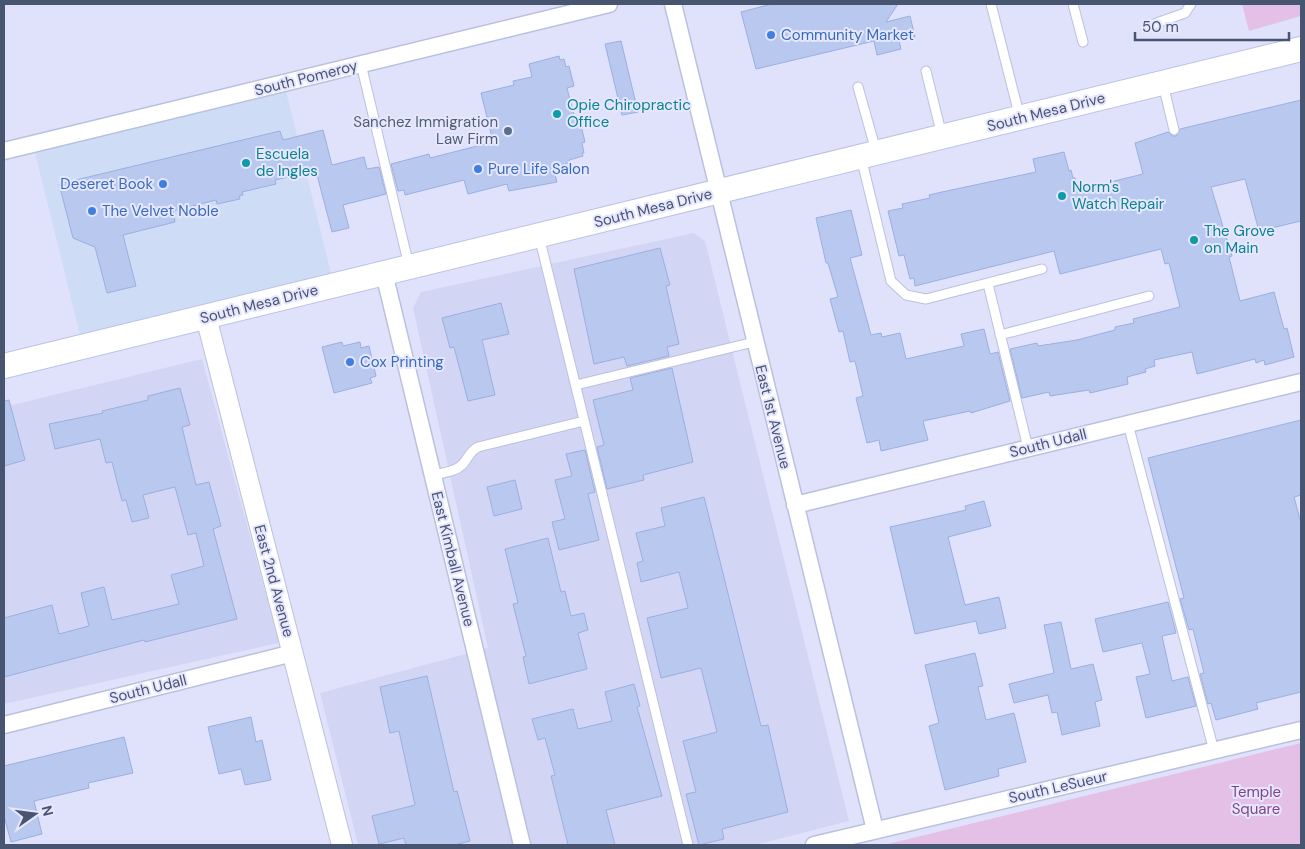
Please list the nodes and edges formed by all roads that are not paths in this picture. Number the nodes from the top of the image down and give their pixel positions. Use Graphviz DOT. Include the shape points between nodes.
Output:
graph roads {
  1 [pos="609,4"];
  2 [pos="674,4"];
  3 [pos="990,4"];
  4 [pos="1074,4"];
  5 [pos="1190,4"];
  6 [pos="1148,26"];
  7 [pos="1083,42"];
  8 [pos="1301,49"];
  9 [pos="361,64"];
  10 [pos="926,71"];
  11 [pos="1162,83"];
  12 [pos="858,87"];
  13 [pos="1020,118"];
  14 [pos="1174,130"];
  15 [pos="942,137"];
  16 [pos="4,151"];
  17 [pos="869,155"];
  18 [pos="718,192"];
  19 [pos="539,236"];
  20 [pos="409,267"];
  21 [pos="1042,270"];
  22 [pos="384,273"];
  23 [pos="988,284"];
  24 [pos="1149,296"];
  25 [pos="206,317"];
  26 [pos="1000,335"];
  27 [pos="754,342"];
  28 [pos="4,366"];
  29 [pos="1301,382"];
  30 [pos="576,385"];
  31 [pos="584,420"];
  32 [pos="1128,424"];
  33 [pos="1028,448"];
  34 [pos="433,475"];
  35 [pos="794,505"];
  36 [pos="293,653"];
  37 [pos="4,724"];
  38 [pos="1301,730"];
  39 [pos="1214,751"];
  40 [pos="876,830"];
  41 [pos="342,845"];
  42 [pos="522,845"];
  43 [pos="688,845"];
  44 [pos="814,845"];
  1 -- 9 [label="street, South Pomeroy"];
  2 -- 18 [label="street, East 1st Avenue"];
  3 -- 13 [label="lane"];
  4 -- 7 [label="lane"];
  5 -- 6 [label="lane" via="1186,13"];
  8 -- 11 [label="main road, South Mesa Drive"];
  9 -- 16 [label="street, South Pomeroy"];
  9 -- 20 [label="lane"];
  10 -- 15 [label="lane"];
  11 -- 13 [label="main road, South Mesa Drive"];
  11 -- 14 [label="lane"];
  12 -- 17 [label="lane"];
  13 -- 15 [label="main road, South Mesa Drive"];
  15 -- 17 [label="main road, South Mesa Drive"];
  17 -- 18 [label="main road, South Mesa Drive"];
  17 -- 23 [label="lane" via="891,281 906,295 926,299"];
  18 -- 19 [label="main road, South Mesa Drive"];
  18 -- 27 [label="street, East 1st Avenue"];
  19 -- 20 [label="main road, South Mesa Drive"];
  19 -- 30 [label="lane"];
  20 -- 22 [label="main road, South Mesa Drive"];
  21 -- 23 [label="lane"];
  22 -- 25 [label="main road, South Mesa Drive"];
  22 -- 34 [label="street, East Kimball Avenue"];
  23 -- 26 [label="lane"];
  24 -- 26 [label="lane"];
  25 -- 28 [label="main road, South Mesa Drive"];
  25 -- 36 [label="street, East 2nd Avenue"];
  26 -- 33 [label="lane"];
  27 -- 30 [label="lane"];
  27 -- 35 [label="street, East 1st Avenue"];
  29 -- 32 [label="street, South Udall"];
  30 -- 31 [label="lane"];
  31 -- 34 [label="lane" via="478,447 469,452 463,464 455,470"];
  31 -- 43 [label="lane"];
  32 -- 33 [label="street, South Udall"];
  32 -- 39 [label="lane"];
  33 -- 35 [label="street, South Udall"];
  34 -- 42 [label="street, East Kimball Avenue"];
  35 -- 40 [label="street, East 1st Avenue"];
  36 -- 37 [label="street, South Udall"];
  36 -- 41 [label="street, East 2nd Avenue"];
  38 -- 39 [label="street, South LeSueur"];
  39 -- 40 [label="street, South LeSueur"];
  40 -- 44 [label="street, South LeSueur"];
}
